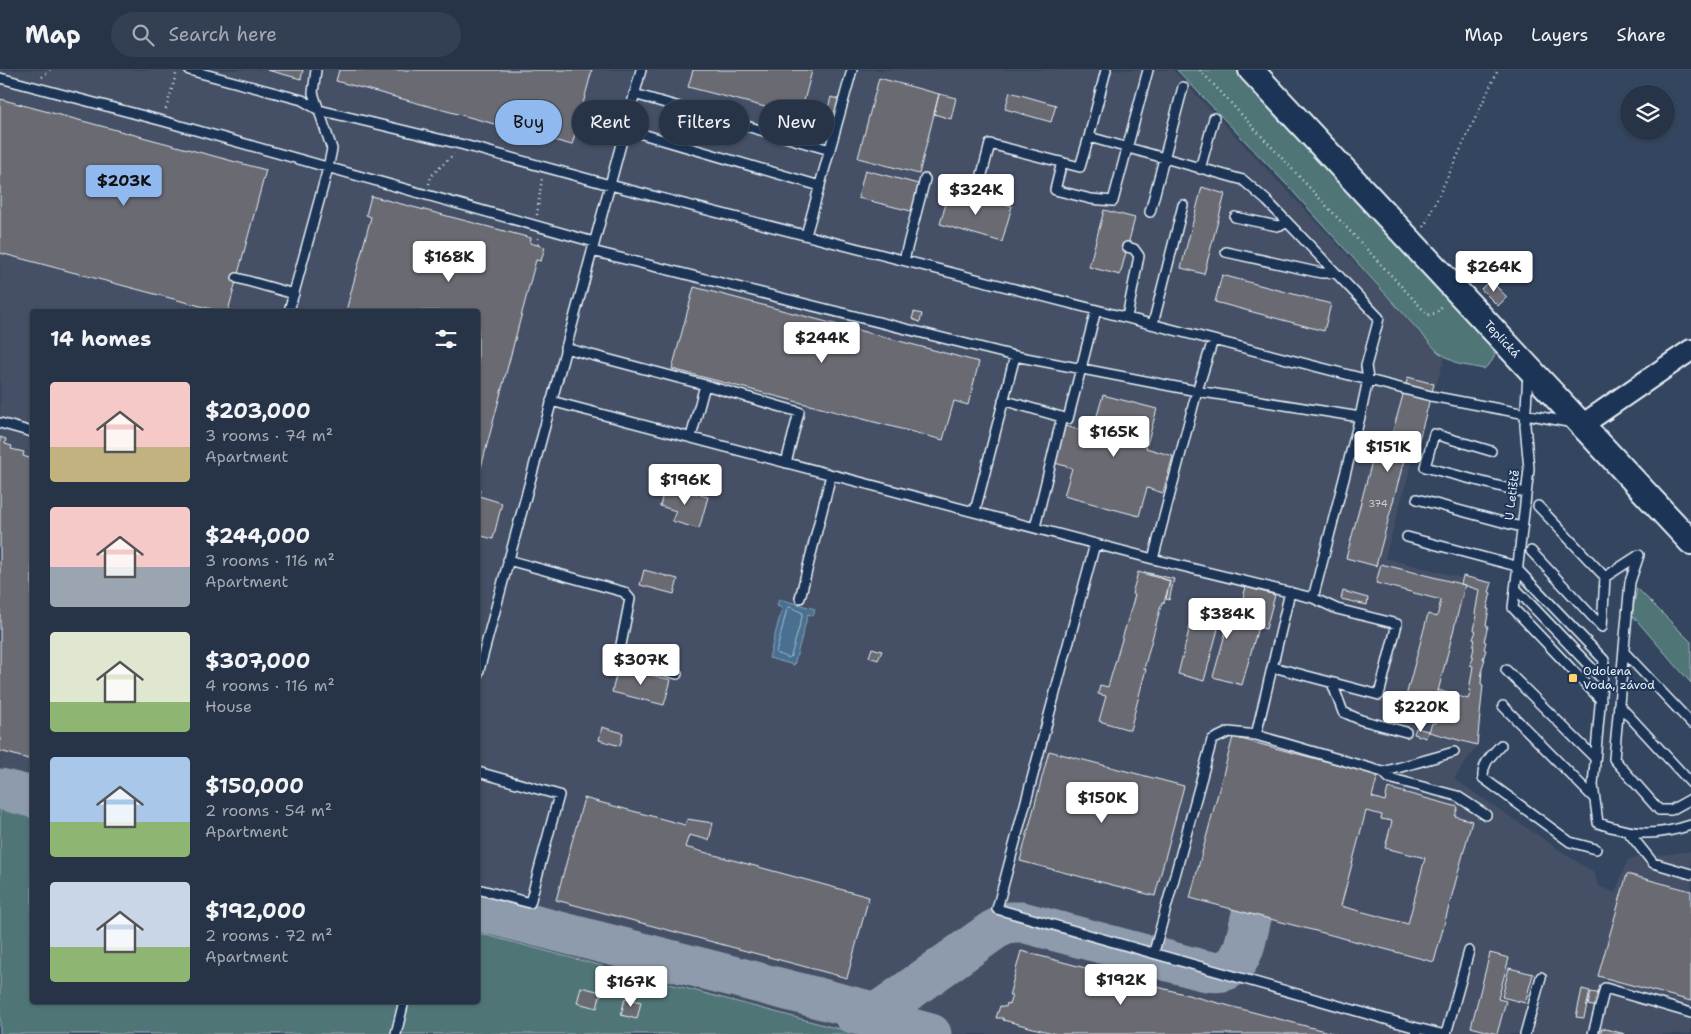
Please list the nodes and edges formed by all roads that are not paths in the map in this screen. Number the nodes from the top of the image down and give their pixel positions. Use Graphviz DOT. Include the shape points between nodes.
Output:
graph roads {
  1 [pos="189,70"];
  2 [pos="316,70"];
  3 [pos="641,70"];
  4 [pos="852,70"];
  5 [pos="1106,70"];
  6 [pos="1148,70"];
  7 [pos="1251,70"];
  8 [pos="0,78"];
  9 [pos="1183,88"];
  10 [pos="634,94"];
  11 [pos="632,100"];
  12 [pos="319,110"];
  13 [pos="1214,118"];
  14 [pos="649,136"];
  15 [pos="1088,137"];
  16 [pos="621,145"];
  17 [pos="1128,148"];
  18 [pos="830,150"];
  19 [pos="1164,158"];
  20 [pos="1062,162"];
  21 [pos="328,168"];
  22 [pos="1200,169"];
  23 [pos="925,179"];
  24 [pos="980,182"];
  25 [pos="610,185"];
  26 [pos="820,186"];
  27 [pos="1183,205"];
  28 [pos="1150,212"];
  29 [pos="1235,218"];
  30 [pos="1288,223"];
  31 [pos="806,236"];
  32 [pos="593,246"];
  33 [pos="1128,246"];
  34 [pos="1226,252"];
  35 [pos="904,260"];
  36 [pos="1335,273"];
  37 [pos="237,278"];
  38 [pos="294,294"];
  39 [pos="290,309"];
  40 [pos="1096,310"];
  41 [pos="1127,317"];
  42 [pos="1152,324"];
  43 [pos="1213,340"];
  44 [pos="565,348"];
  45 [pos="1691,350"];
  46 [pos="1015,356"];
  47 [pos="1529,368"];
  48 [pos="1082,369"];
  49 [pos="1368,379"];
  50 [pos="705,385"];
  51 [pos="1197,391"];
  52 [pos="1003,400"];
  53 [pos="551,401"];
  54 [pos="1525,413"];
  55 [pos="1062,417"];
  56 [pos="1360,417"];
  57 [pos="0,423"];
  58 [pos="1582,425"];
  59 [pos="30,431"];
  60 [pos="690,437"];
  61 [pos="1492,451"];
  62 [pos="786,463"];
  63 [pos="831,476"];
  64 [pos="1525,493"];
  65 [pos="1417,499"];
  66 [pos="1538,506"];
  67 [pos="975,511"];
  68 [pos="1035,527"];
  69 [pos="1521,527"];
  70 [pos="1407,537"];
  71 [pos="1691,542"];
  72 [pos="1095,544"];
  73 [pos="1531,551"];
  74 [pos="1154,559"];
  75 [pos="508,560"];
  76 [pos="1516,567"];
  77 [pos="1605,577"];
  78 [pos="1515,588"];
  79 [pos="1290,592"];
  80 [pos="800,598"];
  81 [pos="1313,598"];
  82 [pos="1624,652"];
  83 [pos="480,666"];
  84 [pos="1272,667"];
  85 [pos="1506,670"];
  86 [pos="676,674"];
  87 [pos="1602,679"];
  88 [pos="1332,683"];
  89 [pos="1601,700"];
  90 [pos="1619,705"];
  91 [pos="1503,706"];
  92 [pos="1691,724"];
  93 [pos="1406,732"];
  94 [pos="1256,735"];
  95 [pos="1500,745"];
  96 [pos="1454,752"];
  97 [pos="1595,758"];
  98 [pos="1384,772"];
  99 [pos="480,773"];
  100 [pos="1691,783"];
  101 [pos="1594,798"];
  102 [pos="1691,799"];
  103 [pos="1486,815"];
  104 [pos="1691,825"];
  105 [pos="1629,833"];
  106 [pos="1596,849"];
  107 [pos="1691,874"];
  108 [pos="480,890"];
  109 [pos="1469,951"];
  110 [pos="1154,952"];
  111 [pos="1541,977"];
  112 [pos="403,1004"];
  113 [pos="1691,1013"];
  114 [pos="1417,1031"];
  115 [pos="396,1034"];
  116 [pos="1441,1034"];
  117 [pos="1446,1034"];
  118 [pos="1525,1034"];
  119 [pos="1593,1034"];
  1 -- 12 [label="lane" via="302,100"];
  2 -- 12 [label="lane" via="312,85"];
  3 -- 10 [label="lane"];
  4 -- 18 [label="lane"];
  5 -- 15 [label="lane"];
  6 -- 17 [label="lane"];
  7 -- 47 [label="main road, Teplická"];
  8 -- 21 [label="lane"];
  9 -- 19 [label="lane"];
  10 -- 11 [label="lane"];
  10 -- 18 [label="lane"];
  12 -- 21 [label="lane" via="332,149"];
  12 -- 25 [label="lane"];
  13 -- 22 [label="lane"];
  14 -- 26 [label="lane"];
  15 -- 17 [label="lane"];
  15 -- 20 [label="lane" via="1080,167"];
  16 -- 25 [label="lane"];
  17 -- 19 [label="lane"];
  17 -- 20 [label="lane" via="1113,201 1091,200 1055,190"];
  18 -- 26 [label="lane"];
  19 -- 22 [label="lane"];
  19 -- 28 [label="lane"];
  20 -- 24 [label="lane" via="990,144"];
  21 -- 32 [label="lane" via="537,226"];
  21 -- 38 [label="lane"];
  22 -- 30 [label="lane" via="1243,180"];
  23 -- 35 [label="lane"];
  25 -- 31 [label="lane"];
  25 -- 32 [label="lane"];
  26 -- 31 [label="lane"];
  27 -- 42 [label="lane"];
  29 -- 30 [label="lane" via="1277,226"];
  30 -- 36 [label="lane"];
  31 -- 35 [label="lane"];
  32 -- 44 [label="lane"];
  32 -- 46 [label="lane"];
  33 -- 41 [label="lane" via="1140,256"];
  34 -- 36 [label="lane" via="1320,273"];
  35 -- 40 [label="lane"];
  36 -- 49 [label="lane" via="1378,318 1366,366"];
  37 -- 38 [label="lane"];
  38 -- 39 [label="lane"];
  40 -- 41 [label="lane"];
  40 -- 48 [label="lane"];
  41 -- 42 [label="lane"];
  42 -- 43 [label="lane"];
  43 -- 49 [label="lane"];
  43 -- 51 [label="lane"];
  44 -- 50 [label="lane"];
  44 -- 53 [label="lane"];
  45 -- 58 [label="street"];
  46 -- 48 [label="lane"];
  46 -- 52 [label="lane"];
  47 -- 54 [label="lane, U Letiště"];
  47 -- 58 [label="main road, Teplická"];
  48 -- 51 [label="lane"];
  48 -- 55 [label="lane" via="1068,419"];
  49 -- 54 [label="lane" via="1434,396"];
  49 -- 56 [label="lane"];
  50 -- 60 [label="lane"];
  50 -- 62 [label="lane" via="799,412"];
  51 -- 56 [label="lane"];
  51 -- 74 [label="lane"];
  52 -- 55 [label="lane"];
  52 -- 67 [label="lane"];
  53 -- 60 [label="lane"];
  53 -- 75 [label="lane"];
  54 -- 58 [label="lane"];
  54 -- 64 [label="lane, U Letiště" via="1529,469"];
  55 -- 68 [label="lane"];
  56 -- 81 [label="lane"];
  57 -- 59 [label="lane"];
  58 -- 71 [label="main road, Teplická"];
  60 -- 62 [label="lane"];
  61 -- 64 [label="lane" via="1434,434 1425,467"];
  62 -- 63 [label="lane"];
  63 -- 67 [label="lane"];
  63 -- 80 [label="lane"];
  64 -- 69 [label="lane, U Letiště"];
  65 -- 69 [label="lane"];
  66 -- 77 [label="lane"];
  67 -- 68 [label="lane"];
  68 -- 72 [label="lane"];
  69 -- 76 [label="lane, U Letiště"];
  70 -- 76 [label="lane"];
  72 -- 74 [label="lane"];
  72 -- 110 [label="lane" via="997,909"];
  73 -- 77 [label="lane" via="1602,627"];
  74 -- 79 [label="lane"];
  75 -- 83 [label="lane"];
  75 -- 86 [label="lane" via="624,592 630,599 619,655 621,659"];
  76 -- 78 [label="lane, U Letiště"];
  76 -- 87 [label="lane" via="1604,660"];
  77 -- 82 [label="lane" via="1639,555 1630,582"];
  78 -- 87 [label="lane"];
  78 -- 89 [label="lane, U Letiště" via="1513,608"];
  79 -- 81 [label="lane"];
  79 -- 84 [label="lane"];
  81 -- 88 [label="lane" via="1337,609 1397,624 1378,695"];
  82 -- 90 [label="lane"];
  82 -- 92 [label="lane"];
  84 -- 88 [label="lane"];
  84 -- 94 [label="lane"];
  85 -- 97 [label="lane"];
  87 -- 89 [label="lane"];
  88 -- 93 [label="lane" via="1343,712"];
  89 -- 97 [label="lane"];
  90 -- 100 [label="lane"];
  90 -- 102 [label="lane" via="1614,759 1659,810 1671,810"];
  91 -- 101 [label="lane"];
  94 -- 98 [label="lane"];
  94 -- 110 [label="lane" via="1229,732 1212,740"];
  95 -- 106 [label="lane" via="1488,758 1482,770 1483,778 1570,842"];
  96 -- 98 [label="lane"];
  97 -- 101 [label="lane"];
  98 -- 103 [label="lane" via="1389,778 1457,796"];
  99 -- 108 [label="lane" via="559,795 530,902"];
  101 -- 105 [label="lane" via="1598,823"];
  104 -- 105 [label="lane" via="1674,830"];
  105 -- 107 [label="lane" via="1653,863"];
  109 -- 117 [label="lane"];
  110 -- 114 [label="lane"];
  111 -- 118 [label="lane"];
  112 -- 115 [label="lane"];
  113 -- 119 [label="lane" via="1605,988"];
  114 -- 116 [label="lane"];
}
